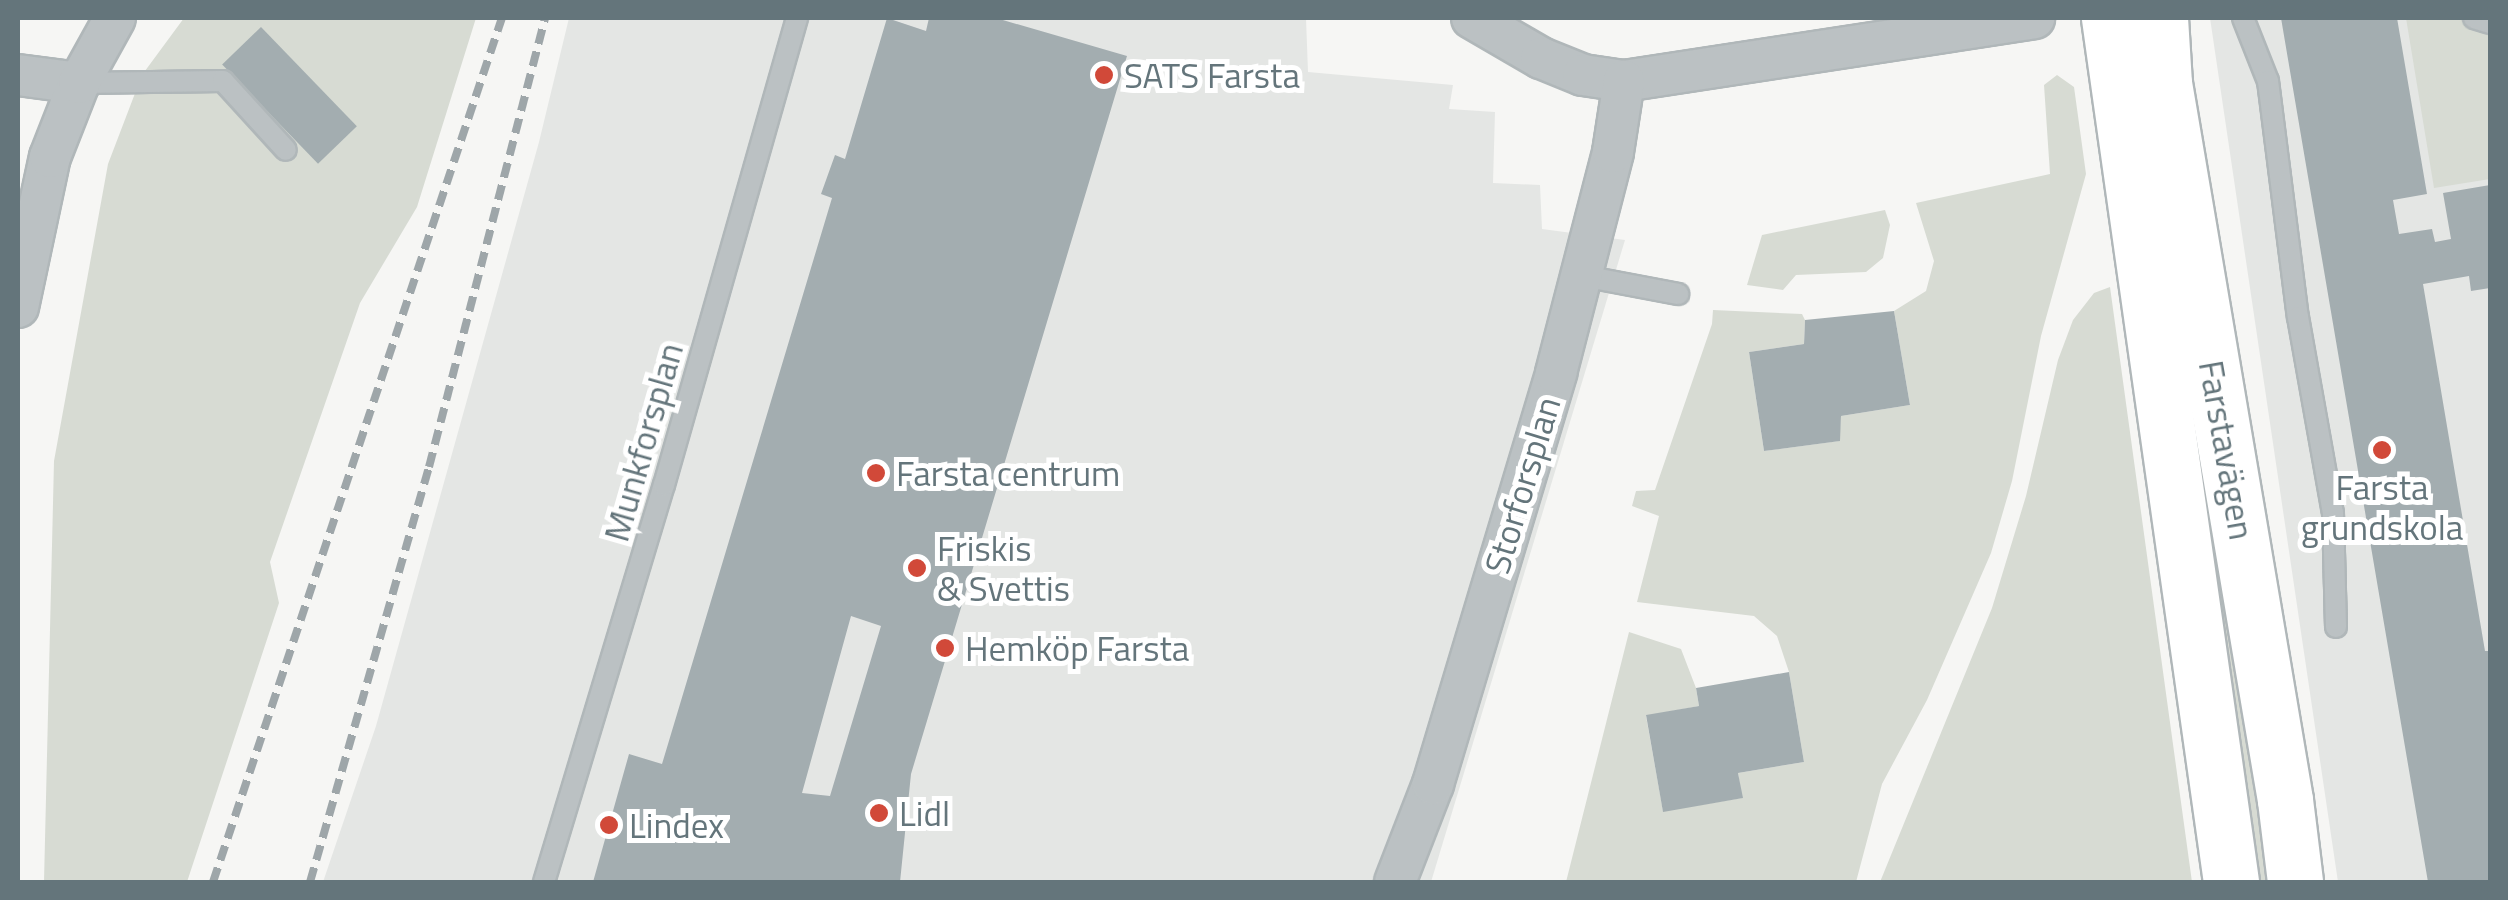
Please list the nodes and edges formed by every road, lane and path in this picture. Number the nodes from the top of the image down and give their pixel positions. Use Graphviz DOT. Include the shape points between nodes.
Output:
graph roads {
  1 [pos="115,18"];
  2 [pos="797,18"];
  3 [pos="1472,18"];
  4 [pos="2034,18"];
  5 [pos="2110,18"];
  6 [pos="2160,18"];
  7 [pos="2243,18"];
  8 [pos="2474,18"];
  9 [pos="2490,22"];
  10 [pos="18,75"];
  11 [pos="1624,81"];
  12 [pos="79,83"];
  13 [pos="286,150"];
  14 [pos="1583,276"];
  15 [pos="1678,294"];
  16 [pos="18,307"];
  17 [pos="2336,626"];
  18 [pos="544,882"];
  19 [pos="1394,882"];
  20 [pos="2230,882"];
  21 [pos="2295,882"];
  1 -- 12 [label="street"];
  2 -- 18 [label="lane, Munkforsplan"];
  3 -- 11 [label="street" via="1541,58 1583,75"];
  4 -- 11 [label="street"];
  5 -- 20 [label="street, Farstavägen"];
  6 -- 21 [label="street, Farstavägen" via="2164,83"];
  7 -- 17 [label="lane" via="2268,82 2298,317 2333,512"];
  8 -- 9 [label="lane"];
  10 -- 12 [label="street"];
  11 -- 14 [label="street, Storforsplan"];
  12 -- 13 [label="lane" via="223,82"];
  12 -- 16 [label="street" via="50,157"];
  14 -- 15 [label="lane"];
  14 -- 19 [label="street, Storforsplan" via="1433,784"];
}
